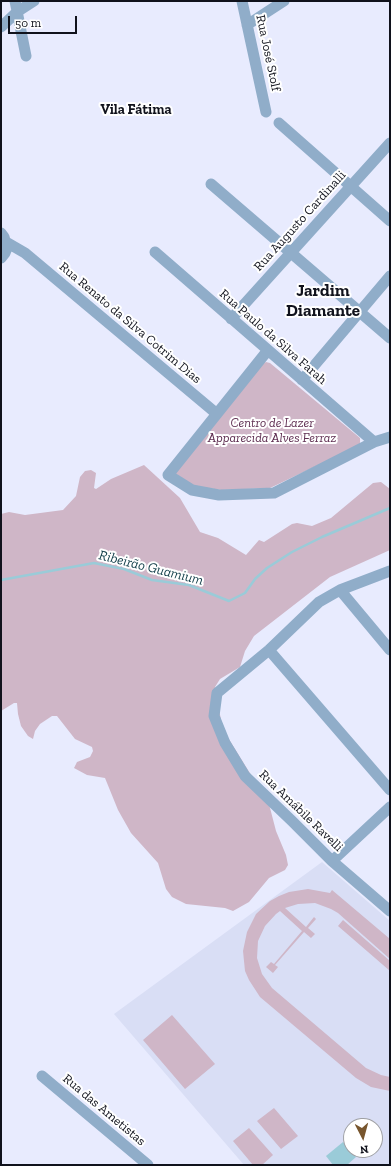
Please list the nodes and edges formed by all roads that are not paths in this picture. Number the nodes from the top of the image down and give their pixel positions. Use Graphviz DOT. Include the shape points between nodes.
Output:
graph roads {
  1 [pos="34,1"];
  2 [pos="242,1"];
  3 [pos="284,1"];
  4 [pos="16,6"];
  5 [pos="247,25"];
  6 [pos="1,27"];
  7 [pos="26,56"];
  8 [pos="266,112"];
  9 [pos="279,123"];
  10 [pos="390,143"];
  11 [pos="211,184"];
  12 [pos="351,186"];
  13 [pos="390,221"];
  14 [pos="4,238"];
  15 [pos="155,252"];
  16 [pos="291,252"];
  17 [pos="25,253"];
  18 [pos="2,257"];
  19 [pos="390,276"];
  20 [pos="360,311"];
  21 [pos="231,318"];
  22 [pos="390,338"];
  23 [pos="268,350"];
  24 [pos="302,380"];
  25 [pos="217,414"];
  26 [pos="390,437"];
  27 [pos="374,442"];
  28 [pos="390,571"];
  29 [pos="340,590"];
  30 [pos="268,650"];
  31 [pos="390,650"];
  32 [pos="390,790"];
  33 [pos="390,807"];
  34 [pos="332,861"];
  35 [pos="390,911"];
  36 [pos="42,1076"];
  37 [pos="148,1165"];
  1 -- 4 [label="street"];
  2 -- 5 [label="street, Rua José Stolf"];
  3 -- 5 [label="street"];
  4 -- 6 [label="street"];
  4 -- 7 [label="street"];
  5 -- 8 [label="street, Rua José Stolf"];
  9 -- 12 [label="street"];
  10 -- 12 [label="street, Rua Augusto Cardinalli"];
  11 -- 16 [label="street"];
  12 -- 13 [label="street"];
  12 -- 16 [label="street, Rua Augusto Cardinalli"];
  14 -- 17 [label="street, Rua Renato da Silva Cotrim Dias"];
  14 -- 18 [label="street" via="7,248"];
  15 -- 21 [label="street, Rua Paulo da Silva Farah"];
  16 -- 20 [label="street"];
  16 -- 21 [label="street, Rua Augusto Cardinalli"];
  17 -- 18 [label="street"];
  17 -- 25 [label="street, Rua Renato da Silva Cotrim Dias"];
  19 -- 20 [label="street"];
  20 -- 22 [label="street"];
  20 -- 24 [label="street"];
  21 -- 23 [label="street, Rua Paulo da Silva Farah"];
  23 -- 24 [label="street, Rua Paulo da Silva Farah"];
  23 -- 25 [label="street"];
  24 -- 27 [label="street, Rua Paulo da Silva Farah"];
  25 -- 27 [label="street" via="168,475 192,490 218,495 274,493"];
  26 -- 27 [label="street"];
  28 -- 29 [label="street"];
  29 -- 30 [label="street" via="319,602"];
  29 -- 31 [label="street"];
  30 -- 32 [label="street"];
  30 -- 34 [label="street, Rua Amábile Ravelli" via="217,693 214,716 225,743 245,776"];
  33 -- 34 [label="street"];
  34 -- 35 [label="street, Rua Amábile Ravelli"];
  36 -- 37 [label="street, Rua das Ametistas"];
}
